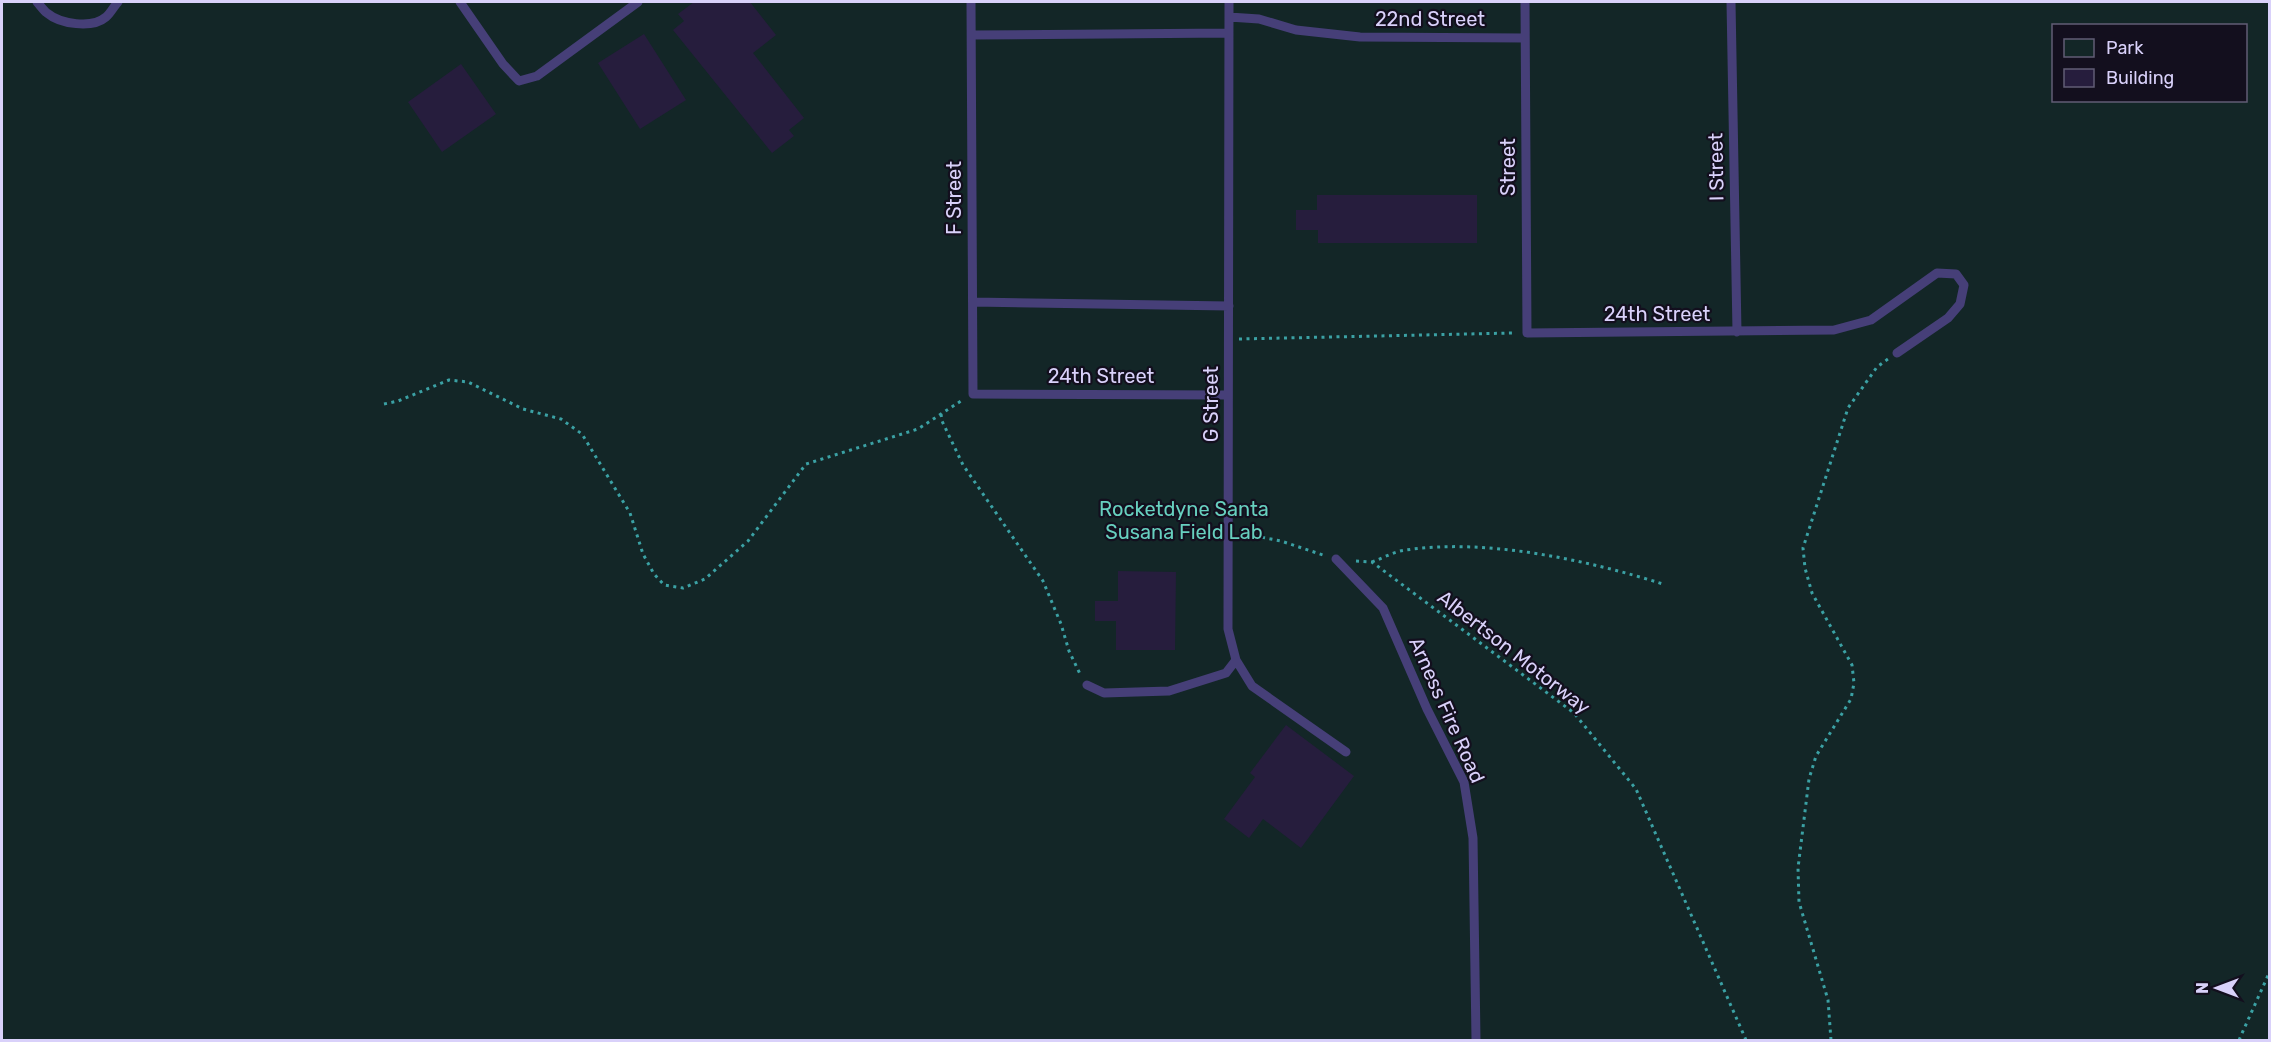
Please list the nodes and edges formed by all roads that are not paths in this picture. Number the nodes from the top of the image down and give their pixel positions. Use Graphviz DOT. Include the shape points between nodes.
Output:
graph roads {
  1 [pos="38,2"];
  2 [pos="118,2"];
  3 [pos="460,2"];
  4 [pos="638,2"];
  5 [pos="971,2"];
  6 [pos="1229,2"];
  7 [pos="1525,2"];
  8 [pos="1731,2"];
  9 [pos="1229,17"];
  10 [pos="1229,33"];
  11 [pos="972,35"];
  12 [pos="1525,38"];
  13 [pos="973,302"];
  14 [pos="1229,306"];
  15 [pos="1737,332"];
  16 [pos="1527,333"];
  17 [pos="1897,353"];
  18 [pos="973,394"];
  19 [pos="1228,395"];
  20 [pos="1336,559"];
  21 [pos="1236,660"];
  22 [pos="1087,685"];
  23 [pos="1346,752"];
  24 [pos="1476,1041"];
  1 -- 2 [label="lane" via="61,21 92,23 105,18"];
  3 -- 4 [label="lane" via="519,81 537,76"];
  5 -- 11 [label="lane, F Street"];
  6 -- 9 [label="lane, G Street"];
  7 -- 12 [label="lane, Street"];
  8 -- 15 [label="lane, I Street"];
  9 -- 10 [label="lane, G Street"];
  9 -- 12 [label="lane, 22nd Street" via="1360,37"];
  10 -- 11 [label="lane"];
  10 -- 14 [label="lane, G Street"];
  11 -- 13 [label="lane, F Street"];
  12 -- 16 [label="lane, Street"];
  13 -- 14 [label="lane"];
  13 -- 18 [label="lane, F Street"];
  14 -- 19 [label="lane, G Street"];
  15 -- 16 [label="lane, 24th Street"];
  15 -- 17 [label="lane, 24th Street" via="1834,330 1851,326 1871,320 1937,273 1956,274 1964,285 1960,304 1948,318"];
  18 -- 19 [label="lane, 24th Street"];
  19 -- 21 [label="lane, G Street" via="1228,629"];
  20 -- 24 [label="lane, Arness Fire Road" via="1383,608 1464,782 1473,838"];
  21 -- 22 [label="lane" via="1226,673 1169,691 1104,693"];
  21 -- 23 [label="lane, G Street" via="1252,687"];
}
